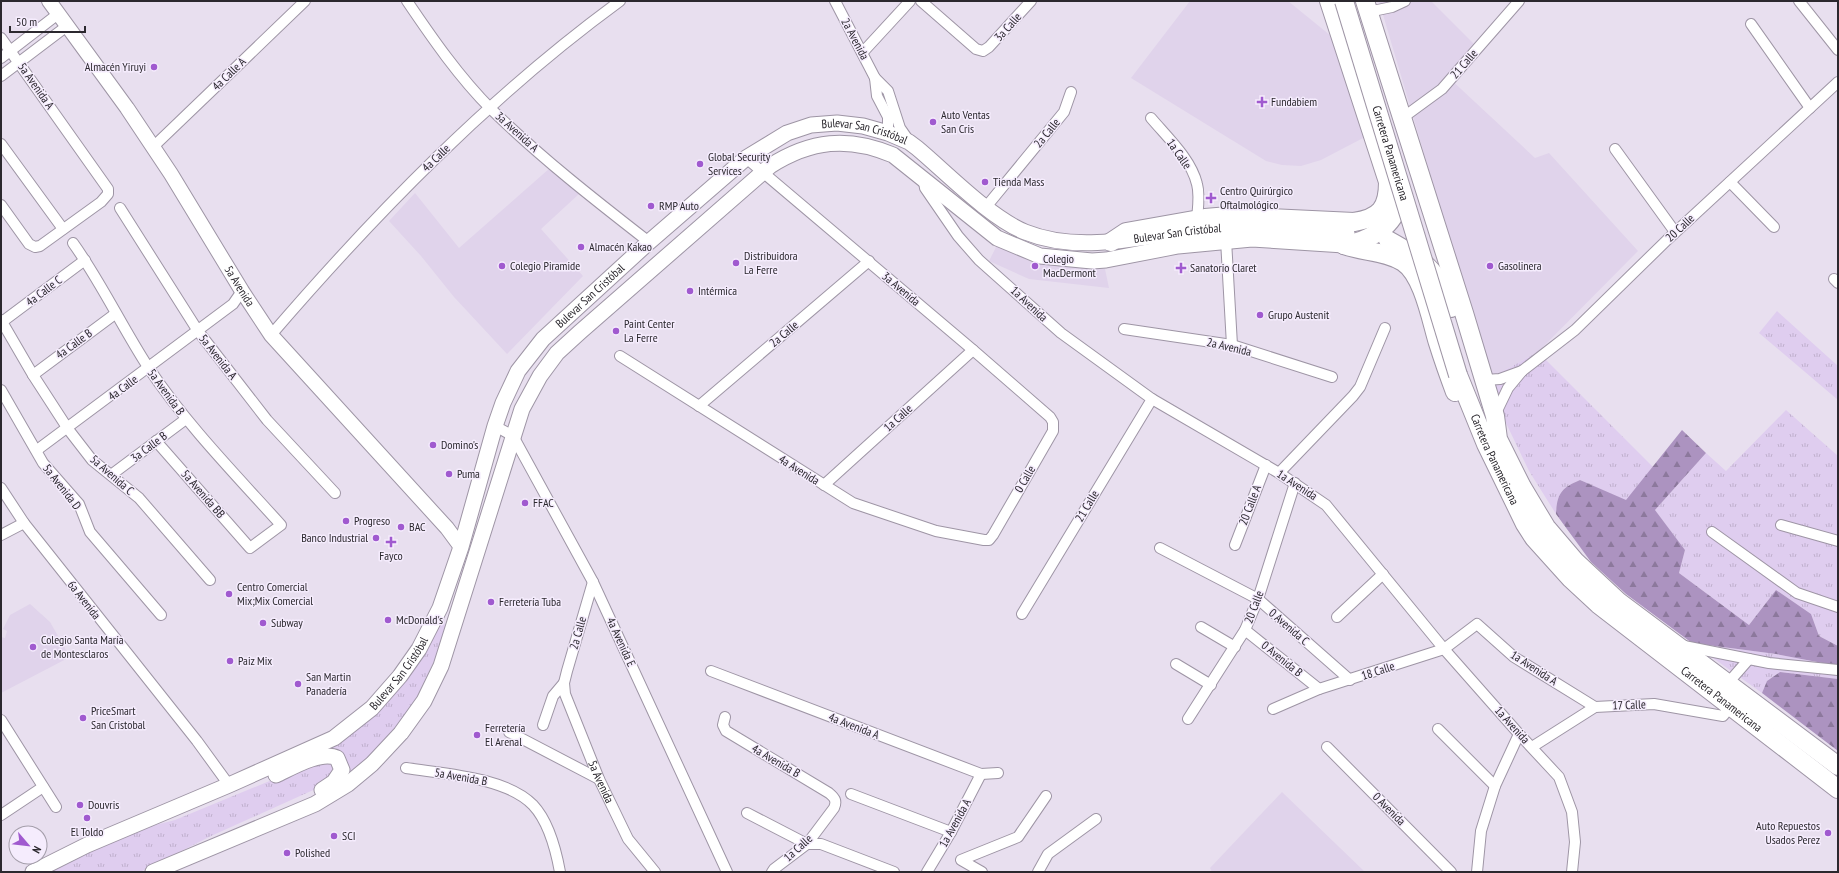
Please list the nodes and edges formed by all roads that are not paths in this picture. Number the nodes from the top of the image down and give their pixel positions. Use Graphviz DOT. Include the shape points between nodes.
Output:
graph roads {
  1 [pos="49,1"];
  2 [pos="305,1"];
  3 [pos="407,1"];
  4 [pos="620,1"];
  5 [pos="834,1"];
  6 [pos="910,1"];
  7 [pos="921,1"];
  8 [pos="1031,1"];
  9 [pos="1329,1"];
  10 [pos="1344,1"];
  11 [pos="1406,1"];
  12 [pos="1519,1"];
  13 [pos="1799,1"];
  14 [pos="1363,5"];
  15 [pos="58,14"];
  16 [pos="1751,24"];
  17 [pos="67,26"];
  18 [pos="1,38"];
  19 [pos="1838,50"];
  20 [pos="11,51"];
  21 [pos="862,52"];
  22 [pos="1,58"];
  23 [pos="19,62"];
  24 [pos="1,76"];
  25 [pos="875,78"];
  26 [pos="1838,82"];
  27 [pos="1071,92"];
  28 [pos="490,108"];
  29 [pos="1810,108"];
  30 [pos="1151,118"];
  31 [pos="1401,119"];
  32 [pos="888,133"];
  33 [pos="909,142"];
  34 [pos="1,144"];
  35 [pos="153,147"];
  36 [pos="1616,149"];
  37 [pos="746,158"];
  38 [pos="762,173"];
  39 [pos="923,178"];
  40 [pos="1730,182"];
  41 [pos="1,205"];
  42 [pos="986,207"];
  43 [pos="120,208"];
  44 [pos="1197,219"];
  45 [pos="1774,227"];
  46 [pos="63,229"];
  47 [pos="1675,232"];
  48 [pos="1345,239"];
  49 [pos="1226,240"];
  50 [pos="1388,240"];
  51 [pos="649,242"];
  52 [pos="1111,242"];
  53 [pos="73,243"];
  54 [pos="85,260"];
  55 [pos="869,261"];
  56 [pos="242,291"];
  57 [pos="115,314"];
  58 [pos="2,321"];
  59 [pos="1385,328"];
  60 [pos="1124,329"];
  61 [pos="198,331"];
  62 [pos="271,335"];
  63 [pos="1232,345"];
  64 [pos="973,350"];
  65 [pos="620,356"];
  66 [pos="149,368"];
  67 [pos="1522,371"];
  68 [pos="33,375"];
  69 [pos="1332,377"];
  70 [pos="1485,380"];
  71 [pos="1,390"];
  72 [pos="1152,399"];
  73 [pos="699,406"];
  74 [pos="1495,416"];
  75 [pos="186,419"];
  76 [pos="1053,422"];
  77 [pos="495,426"];
  78 [pos="68,429"];
  79 [pos="513,436"];
  80 [pos="1498,438"];
  81 [pos="156,441"];
  82 [pos="37,450"];
  83 [pos="1266,465"];
  84 [pos="1279,473"];
  85 [pos="111,476"];
  86 [pos="1295,483"];
  87 [pos="824,486"];
  88 [pos="1,488"];
  89 [pos="335,493"];
  90 [pos="24,523"];
  91 [pos="1525,524"];
  92 [pos="1781,525"];
  93 [pos="1712,532"];
  94 [pos="1,535"];
  95 [pos="993,535"];
  96 [pos="1838,542"];
  97 [pos="1235,545"];
  98 [pos="461,547"];
  99 [pos="250,548"];
  100 [pos="1160,548"];
  101 [pos="1383,574"];
  102 [pos="210,580"];
  103 [pos="593,582"];
  104 [pos="1258,599"];
  105 [pos="1838,607"];
  106 [pos="1022,614"];
  107 [pos="160,615"];
  108 [pos="1338,617"];
  109 [pos="1477,624"];
  110 [pos="1201,628"];
  111 [pos="1245,630"];
  112 [pos="452,634"];
  113 [pos="1678,645"];
  114 [pos="1235,647"];
  115 [pos="1444,649"];
  116 [pos="1749,659"];
  117 [pos="1176,664"];
  118 [pos="1838,670"];
  119 [pos="711,671"];
  120 [pos="1350,680"];
  121 [pos="564,683"];
  122 [pos="1728,683"];
  123 [pos="1211,684"];
  124 [pos="1319,689"];
  125 [pos="1731,706"];
  126 [pos="1595,707"];
  127 [pos="1273,709"];
  128 [pos="725,717"];
  129 [pos="1,720"];
  130 [pos="1188,720"];
  131 [pos="543,725"];
  132 [pos="1438,729"];
  133 [pos="509,732"];
  134 [pos="1519,734"];
  135 [pos="1327,747"];
  136 [pos="1532,747"];
  137 [pos="1838,766"];
  138 [pos="406,768"];
  139 [pos="998,773"];
  140 [pos="981,774"];
  141 [pos="599,780"];
  142 [pos="229,785"];
  143 [pos="1495,786"];
  144 [pos="43,787"];
  145 [pos="1838,789"];
  146 [pos="851,794"];
  147 [pos="1046,796"];
  148 [pos="836,802"];
  149 [pos="56,807"];
  150 [pos="747,813"];
  151 [pos="1,815"];
  152 [pos="1096,819"];
  153 [pos="129,828"];
  154 [pos="951,832"];
  155 [pos="807,844"];
  156 [pos="172,863"];
  157 [pos="33,872"];
  158 [pos="153,872"];
  159 [pos="560,872"];
  160 [pos="655,872"];
  161 [pos="727,872"];
  162 [pos="772,872"];
  163 [pos="894,872"];
  164 [pos="927,872"];
  165 [pos="982,872"];
  166 [pos="1038,872"];
  167 [pos="1451,872"];
  168 [pos="1477,872"];
  169 [pos="1572,872"];
  1 -- 15 [label="street, 5a Avenida"];
  2 -- 35 [label="street, 4a Calle A"];
  3 -- 28 [label="street, 3a Avenida A" via="427,31"];
  4 -- 28 [label="street, 4a Calle" via="554,52"];
  5 -- 21 [label="street, 2a Avenida"];
  6 -- 21 [label="street"];
  7 -- 8 [label="street, 3a Calle" via="976,49 983,50 990,47"];
  9 -- 44 [label="highway" via="1388,182 1386,204 1373,217 1354,222 1229,216"];
  10 -- 91 [label="highway, Carretera Panamericana, bridge" via="1458,375 1486,444"];
  11 -- 14 [label="street" via="1392,7"];
  12 -- 31 [label="street, 21 Calle" via="1442,89"];
  13 -- 19 [label="street"];
  14 -- 31 [label="highway, Carretera Panamericana"];
  14 -- 48 [label="highway" via="1396,144 1401,183 1398,205 1388,222 1368,239 1359,243"];
  15 -- 17 [label="street, 5a Avenida"];
  15 -- 20 [label="street"];
  16 -- 29 [label="street"];
  17 -- 23 [label="street"];
  17 -- 35 [label="street, 5a Avenida"];
  18 -- 20 [label="street, 5a Avenida A"];
  20 -- 22 [label="street"];
  20 -- 23 [label="street, 5a Avenida A"];
  21 -- 25 [label="street, 2a Avenida"];
  23 -- 24 [label="street"];
  23 -- 46 [label="street, 5a Avenida A" via="108,189 108,194 101,202"];
  25 -- 32 [label="street, 2a Avenida" via="877,96 888,117"];
  25 -- 33 [label="street, 2a Avenida" via="888,91 900,128"];
  26 -- 29 [label="street, 20 Calle"];
  27 -- 42 [label="street, 2a Calle" via="1064,112"];
  28 -- 51 [label="street, 3a Avenida A" via="596,201"];
  28 -- 62 [label="street, 4a Calle" via="377,217"];
  29 -- 40 [label="street, 20 Calle"];
  30 -- 44 [label="street, 1a Calle" via="1187,162 1197,184"];
  31 -- 70 [label="highway, Carretera Panamericana"];
  32 -- 33 [label="main road, Bulevar San Cristóbal"];
  32 -- 37 [label="main road, Bulevar San Cristóbal" via="837,123 811,125 787,133"];
  33 -- 42 [label="main road, Bulevar San Cristóbal"];
  34 -- 46 [label="street"];
  35 -- 56 [label="street, 5a Avenida"];
  36 -- 47 [label="street"];
  37 -- 38 [label="street, 3a Avenida"];
  37 -- 51 [label="main road, Bulevar San Cristóbal"];
  38 -- 39 [label="main road, Bulevar San Cristóbal" via="789,154 832,143 850,143 878,148 893,155"];
  38 -- 55 [label="street, 3a Avenida"];
  38 -- 79 [label="main road, Bulevar San Cristóbal" via="557,353 540,376 526,402"];
  39 -- 49 [label="main road, Bulevar San Cristóbal" via="997,238 1040,256 1106,260"];
  39 -- 72 [label="street, 1a Avenida" via="925,188 958,236 979,260 1061,333"];
  40 -- 45 [label="street"];
  40 -- 47 [label="street, 20 Calle"];
  41 -- 46 [label="street" via="29,244 35,247"];
  42 -- 52 [label="main road, Bulevar San Cristóbal" via="1006,222 1045,239"];
  43 -- 61 [label="street, 5a Avenida A"];
  44 -- 52 [label="highway" via="1126,232"];
  47 -- 67 [label="street, 20 Calle" via="1575,330"];
  48 -- 49 [label="main road, Bulevar San Cristóbal"];
  48 -- 52 [label="main road, Bulevar San Cristóbal" via="1228,228"];
  48 -- 91 [label="highway" via="1358,250 1397,259 1412,270 1467,428 1498,490"];
  49 -- 63 [label="street"];
  50 -- 80 [label="highway" via="1416,256 1439,280 1447,296 1483,410"];
  51 -- 77 [label="main road, Bulevar San Cristóbal" via="543,339 518,371"];
  53 -- 54 [label="street, 5a Avenida B"];
  54 -- 57 [label="street, 5a Avenida B"];
  54 -- 58 [label="street, 4a Calle C"];
  55 -- 64 [label="street, 3a Avenida"];
  55 -- 73 [label="street, 2a Calle"];
  56 -- 61 [label="street, 4a Calle" via="233,304"];
  56 -- 62 [label="street, 5a Avenida"];
  57 -- 66 [label="street, 5a Avenida B"];
  57 -- 68 [label="street, 4a Calle B"];
  58 -- 68 [label="street, 5a Avenida C"];
  59 -- 84 [label="street" via="1360,387"];
  60 -- 63 [label="street, 2a Avenida"];
  61 -- 66 [label="street, 4a Calle"];
  61 -- 89 [label="street, 5a Avenida A" via="267,420"];
  62 -- 98 [label="street, 5a Avenida" via="447,528"];
  63 -- 69 [label="street, 2a Avenida"];
  64 -- 76 [label="street, 3a Avenida"];
  64 -- 87 [label="street, 1a Calle"];
  65 -- 73 [label="street, 4a Avenida"];
  66 -- 75 [label="street, 5a Avenida B"];
  66 -- 78 [label="street, 4a Calle"];
  67 -- 70 [label="street, 20 Calle" via="1500,379"];
  67 -- 74 [label="street, 20 Calle" via="1508,388"];
  68 -- 78 [label="street, 5a Avenida C"];
  70 -- 74 [label="highway, Carretera Panamericana"];
  71 -- 82 [label="street, 5a Avenida D"];
  72 -- 83 [label="street, 1a Avenida"];
  72 -- 106 [label="street, 21 Calle"];
  73 -- 87 [label="street, 4a Avenida"];
  74 -- 80 [label="highway, Carretera Panamericana"];
  75 -- 81 [label="street, 3a Calle B"];
  75 -- 99 [label="street, 5a Avenida B" via="280,525"];
  76 -- 95 [label="street, 0 Calle" via="1053,431"];
  77 -- 79 [label="street"];
  77 -- 98 [label="main road, Bulevar San Cristóbal"];
  78 -- 82 [label="street, 4a Calle"];
  78 -- 85 [label="street, 5a Avenida C" via="92,460"];
  79 -- 103 [label="street, 4a Avenida E"];
  79 -- 112 [label="main road, Bulevar San Cristóbal"];
  80 -- 113 [label="highway, Carretera Panamericana" via="1522,487 1546,527 1575,561 1619,602"];
  81 -- 85 [label="street, 3a Calle B"];
  81 -- 99 [label="street, 5a Avenida BB"];
  82 -- 107 [label="street, 5a Avenida D" via="43,463 79,504 90,532"];
  83 -- 84 [label="street, 1a Avenida"];
  83 -- 97 [label="street, 20 Calle A"];
  84 -- 86 [label="street, 1a Avenida"];
  85 -- 102 [label="street, 5a Avenida C" via="139,498"];
  86 -- 101 [label="street, 1a Avenida" via="1326,505"];
  86 -- 104 [label="street, 20 Calle"];
  87 -- 95 [label="street, 4a Avenida" via="853,503 936,531 984,540 989,540"];
  88 -- 90 [label="street, 6a Avenida"];
  90 -- 94 [label="street"];
  90 -- 142 [label="street, 6a Avenida"];
  91 -- 125 [label="highway, Carretera Panamericana" via="1534,538 1571,579 1598,604"];
  92 -- 96 [label="street"];
  93 -- 105 [label="street" via="1797,593"];
  98 -- 112 [label="main road" via="467,558 452,606"];
  98 -- 142 [label="main road, Bulevar San Cristóbal" via="440,608 423,643 400,676 372,708 334,738"];
  100 -- 104 [label="street, 0 Avenida C"];
  101 -- 108 [label="street"];
  101 -- 115 [label="street, 1a Avenida"];
  103 -- 121 [label="street, 2a Calle"];
  103 -- 161 [label="street, 4a Avenida E"];
  104 -- 111 [label="street, 20 Calle"];
  104 -- 120 [label="street, 0 Avenida C"];
  109 -- 115 [label="street, 18 Calle"];
  109 -- 126 [label="street, 1a Avenida A" via="1514,657"];
  110 -- 114 [label="street"];
  111 -- 114 [label="street, 20 Calle"];
  111 -- 124 [label="street, 0 Avenida B"];
  112 -- 156 [label="main road, Bulevar San Cristóbal" via="441,666 424,701 372,764 348,784 314,804"];
  113 -- 116 [label="street"];
  113 -- 122 [label="highway, Carretera Panamericana"];
  114 -- 123 [label="street, 20 Calle"];
  115 -- 120 [label="street, 18 Calle"];
  115 -- 134 [label="street, 1a Avenida"];
  116 -- 118 [label="street"];
  116 -- 122 [label="street"];
  117 -- 123 [label="street"];
  119 -- 140 [label="street, 4a Avenida A"];
  120 -- 124 [label="street, 18 Calle"];
  121 -- 131 [label="street" via="553,696"];
  121 -- 141 [label="street, 5a Avenida" via="565,694"];
  122 -- 137 [label="highway, Carretera Panamericana"];
  123 -- 130 [label="street, 20 Calle"];
  124 -- 127 [label="street, 18 Calle"];
  125 -- 126 [label="street, 17 Calle" via="1723,716 1654,704"];
  125 -- 145 [label="highway, Carretera Panamericana"];
  126 -- 136 [label="street, 17 Calle"];
  128 -- 148 [label="street, 4a Avenida B" via="723,725 726,731 829,793"];
  129 -- 144 [label="street"];
  132 -- 143 [label="street"];
  133 -- 141 [label="street"];
  134 -- 136 [label="street, 1a Avenida"];
  134 -- 143 [label="street"];
  135 -- 167 [label="street, 0 Avenida"];
  136 -- 169 [label="street, 1a Avenida" via="1559,777 1572,812"];
  138 -- 159 [label="street, 5a Avenida B" via="491,782 518,793 533,805 542,819 555,848"];
  139 -- 140 [label="street, 4a Avenida A"];
  140 -- 154 [label="street, 1a Avenida A"];
  141 -- 160 [label="street, 5a Avenida" via="628,839"];
  142 -- 153 [label="main road, Bulevar San Cristóbal"];
  143 -- 168 [label="street" via="1481,831"];
  144 -- 149 [label="street"];
  144 -- 151 [label="street"];
  146 -- 154 [label="street"];
  147 -- 165 [label="street" via="1018,838 961,860"];
  148 -- 155 [label="street, 1a Calle"];
  150 -- 155 [label="street"];
  152 -- 166 [label="street" via="1048,854"];
  153 -- 156 [label="main road" via="173,817 320,756 333,756 341,764 340,775 324,789 211,840"];
  153 -- 157 [label="main road, Bulevar San Cristóbal" via="87,845"];
  154 -- 164 [label="street, 1a Avenida A"];
  155 -- 162 [label="street, 1a Calle"];
  155 -- 163 [label="street" via="821,844"];
  156 -- 158 [label="main road, Bulevar San Cristóbal"];
}
